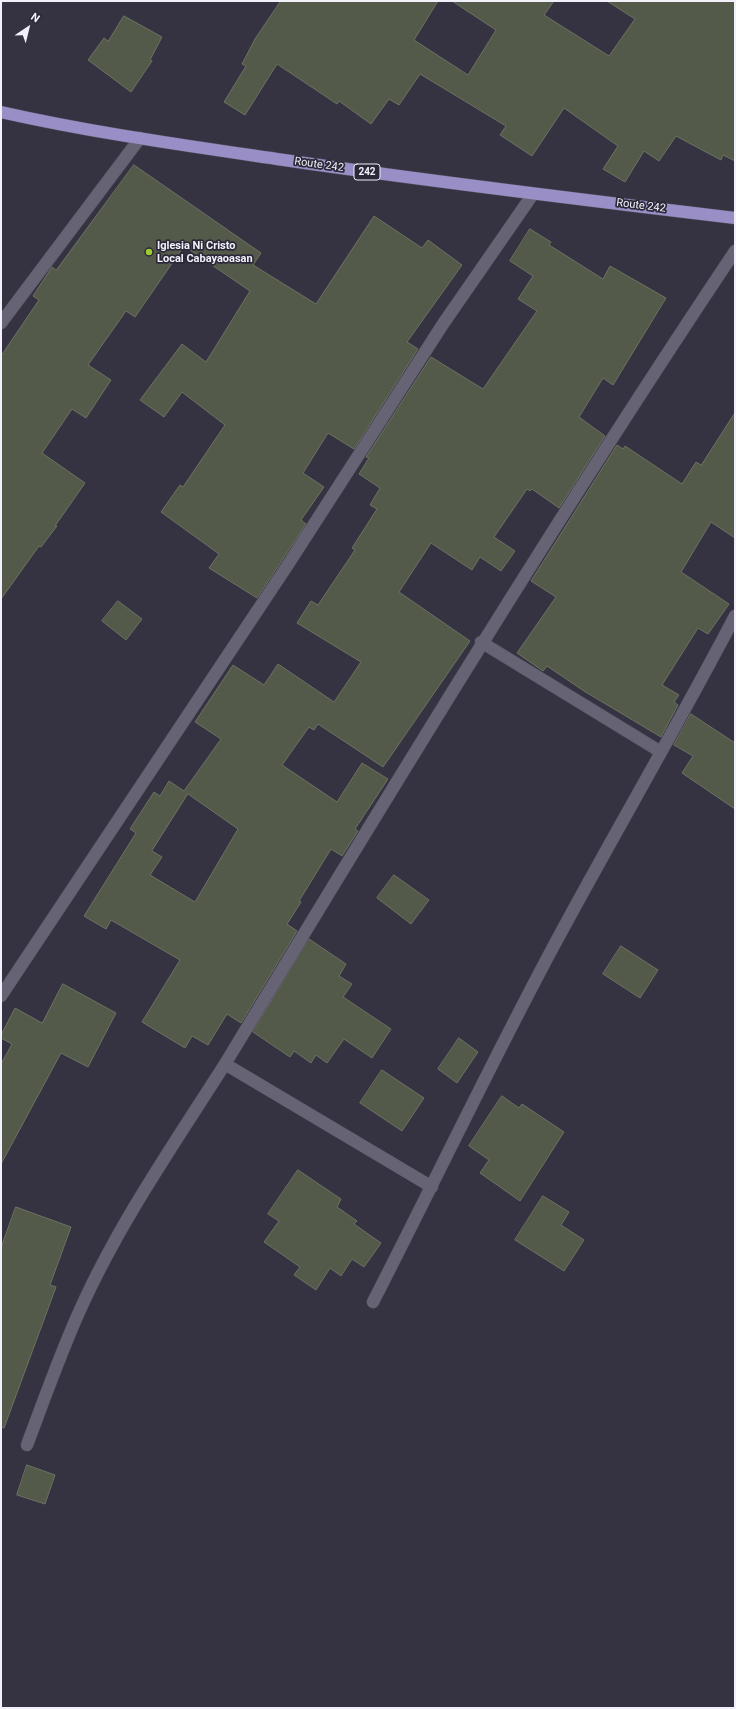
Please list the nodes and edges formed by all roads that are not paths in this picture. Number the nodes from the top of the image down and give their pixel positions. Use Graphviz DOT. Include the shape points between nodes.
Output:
graph roads {
  1 [pos="1,112"];
  2 [pos="140,138"];
  3 [pos="532,194"];
  4 [pos="735,218"];
  5 [pos="735,251"];
  6 [pos="1,323"];
  7 [pos="735,616"];
  8 [pos="481,642"];
  9 [pos="661,752"];
  10 [pos="1,996"];
  11 [pos="225,1064"];
  12 [pos="432,1187"];
  13 [pos="373,1302"];
  14 [pos="27,1445"];
  1 -- 2 [label="main road, Route 242 / 242"];
  2 -- 3 [label="main road, Route 242 / 242"];
  2 -- 6 [label="street"];
  3 -- 4 [label="main road, Route 242 / 242"];
  3 -- 10 [label="street" via="443,324 289,563"];
  5 -- 8 [label="street" via="649,379"];
  7 -- 9 [label="street"];
  8 -- 9 [label="street"];
  8 -- 11 [label="street"];
  9 -- 12 [label="street" via="547,957 468,1110"];
  11 -- 12 [label="street"];
  11 -- 14 [label="street" via="110,1250 80,1309"];
  12 -- 13 [label="street"];
}
